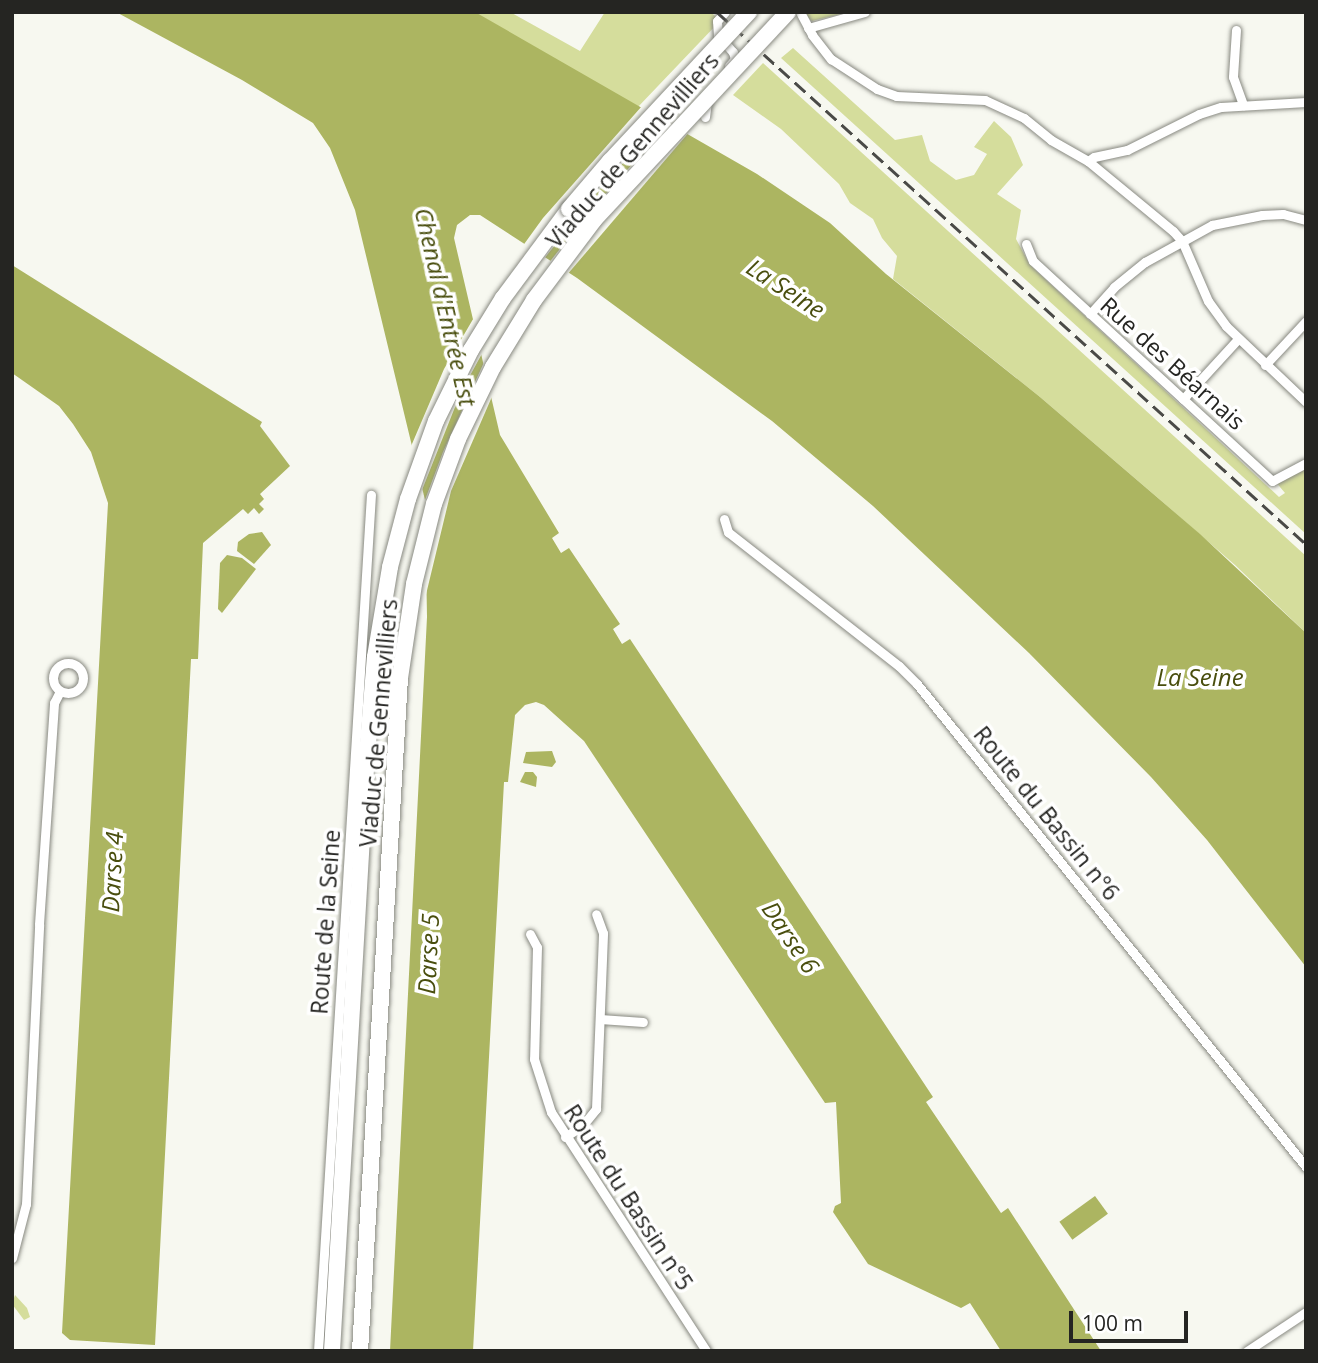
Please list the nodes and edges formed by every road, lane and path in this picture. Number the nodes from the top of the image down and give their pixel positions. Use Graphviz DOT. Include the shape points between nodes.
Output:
graph roads {
  1 [pos="724,12"];
  2 [pos="750,12"];
  3 [pos="788,12"];
  4 [pos="800,12"];
  5 [pos="865,12"];
  6 [pos="808,27"];
  7 [pos="1236,30"];
  8 [pos="1306,102"];
  9 [pos="1243,105"];
  10 [pos="705,117"];
  11 [pos="1088,161"];
  12 [pos="1306,220"];
  13 [pos="1182,241"];
  14 [pos="1027,244"];
  15 [pos="1090,314"];
  16 [pos="1306,321"];
  17 [pos="1238,340"];
  18 [pos="1265,365"];
  19 [pos="1183,399"];
  20 [pos="1306,402"];
  21 [pos="1306,463"];
  22 [pos="371,495"];
  23 [pos="724,519"];
  24 [pos="60,691"];
  25 [pos="596,914"];
  26 [pos="530,934"];
  27 [pos="600,1019"];
  28 [pos="643,1022"];
  29 [pos="565,1137"];
  30 [pos="1306,1167"];
  31 [pos="12,1258"];
  32 [pos="1306,1312"];
  33 [pos="318,1351"];
  34 [pos="332,1351"];
  35 [pos="360,1351"];
  36 [pos="706,1351"];
  37 [pos="1247,1351"];
  1 -- 10 [label="street" via="716,21 718,34 735,59 708,98"];
  2 -- 34 [label="highway, Viaduc de Gennevilliers, bridge" via="610,161 510,287 436,421 408,499 390,567 375,657"];
  3 -- 35 [label="highway, Viaduc de Gennevilliers, bridge" via="594,220 534,300 493,367 458,439 434,504 414,584 400,678"];
  4 -- 6 [label="street"];
  5 -- 6 [label="street"];
  6 -- 11 [label="street" via="831,59 877,89 896,96 985,100 1024,118"];
  7 -- 9 [label="street" via="1233,77"];
  8 -- 9 [label="street"];
  9 -- 11 [label="street" via="1199,114 1126,150"];
  11 -- 13 [label="street"];
  12 -- 13 [label="street" via="1283,214 1247,216 1212,225"];
  13 -- 15 [label="street" via="1129,275"];
  13 -- 17 [label="street" via="1208,301"];
  14 -- 15 [label="street, Rue des Béarnais" via="1033,261"];
  15 -- 19 [label="street, Rue des Béarnais"];
  16 -- 18 [label="street"];
  17 -- 18 [label="street"];
  17 -- 19 [label="street"];
  18 -- 20 [label="street"];
  19 -- 21 [label="street, Rue des Béarnais" via="1272,481"];
  22 -- 33 [label="street, Route de la Seine"];
  23 -- 30 [label="street, Route du Bassin n°6" via="728,532 917,684"];
  24 -- 31 [label="street" via="54,703 39,924 26,1205"];
  25 -- 27 [label="street" via="603,933"];
  26 -- 29 [label="street, Route du Bassin n°5" via="537,947 534,1059 551,1112"];
  27 -- 28 [label="street"];
  27 -- 29 [label="street" via="596,1109"];
  29 -- 36 [label="street, Route du Bassin n°5"];
  32 -- 37 [label="street"];
}
